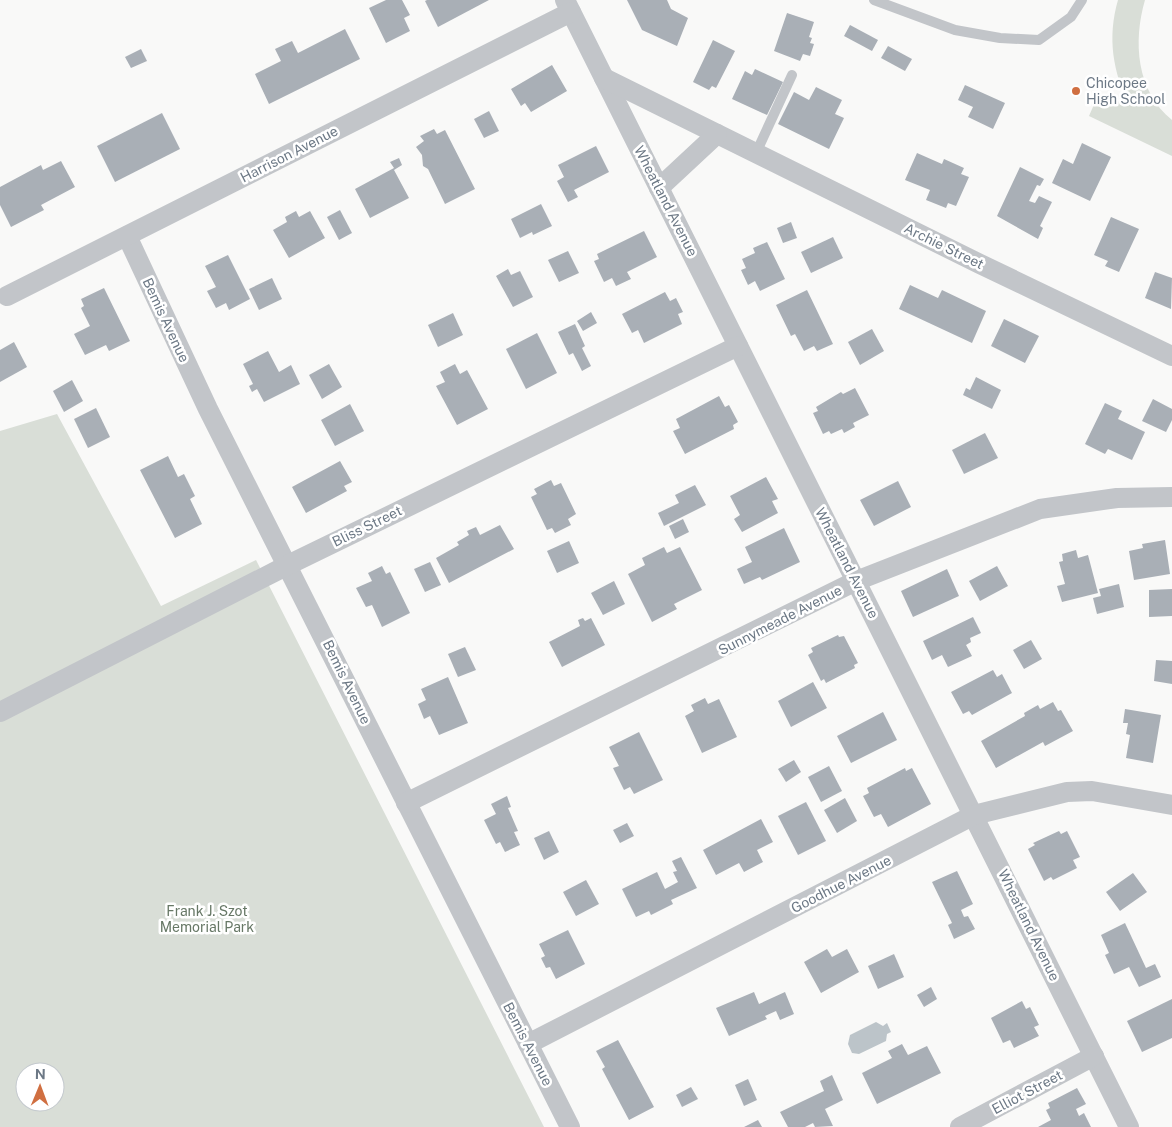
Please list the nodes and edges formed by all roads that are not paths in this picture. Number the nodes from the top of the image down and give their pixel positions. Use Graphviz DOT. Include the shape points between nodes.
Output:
graph roads {
  1 [pos="874,0"];
  2 [pos="1082,0"];
  3 [pos="568,6"];
  4 [pos="792,75"];
  5 [pos="604,78"];
  6 [pos="717,134"];
  7 [pos="756,153"];
  8 [pos="659,188"];
  9 [pos="127,236"];
  10 [pos="7,296"];
  11 [pos="738,346"];
  12 [pos="1172,356"];
  13 [pos="1172,497"];
  14 [pos="288,565"];
  15 [pos="856,581"];
  16 [pos="0,712"];
  17 [pos="406,803"];
  18 [pos="1172,805"];
  19 [pos="974,815"];
  20 [pos="528,1044"];
  21 [pos="1094,1056"];
  22 [pos="570,1127"];
  23 [pos="960,1127"];
  24 [pos="1129,1127"];
  1 -- 2 [label="lane" via="955,30 1000,38 1039,40 1071,17"];
  3 -- 5 [label="street, Wheatland Avenue"];
  3 -- 9 [label="street, Harrison Avenue"];
  4 -- 7 [label="lane"];
  5 -- 6 [label="street, Archie Street"];
  5 -- 8 [label="street, Wheatland Avenue"];
  6 -- 7 [label="street, Archie Street"];
  6 -- 8 [label="street"];
  7 -- 12 [label="street, Archie Street"];
  8 -- 11 [label="street, Wheatland Avenue"];
  9 -- 10 [label="street, Harrison Avenue"];
  9 -- 14 [label="street, Bemis Avenue" via="208,409"];
  11 -- 14 [label="street, Bliss Street"];
  11 -- 15 [label="street, Wheatland Avenue"];
  13 -- 15 [label="street, Sunnymeade Avenue" via="1117,498 1040,509"];
  14 -- 16 [label="street, Bliss Street"];
  14 -- 17 [label="street, Bemis Avenue"];
  15 -- 17 [label="street, Sunnymeade Avenue"];
  15 -- 19 [label="street, Wheatland Avenue"];
  17 -- 20 [label="street, Bemis Avenue"];
  18 -- 19 [label="street, Goodhue Avenue" via="1092,791 1067,792"];
  19 -- 20 [label="street, Goodhue Avenue"];
  19 -- 21 [label="street, Wheatland Avenue"];
  20 -- 22 [label="street, Bemis Avenue"];
  21 -- 23 [label="street, Elliot Street"];
  21 -- 24 [label="street, Wheatland Avenue"];
}
